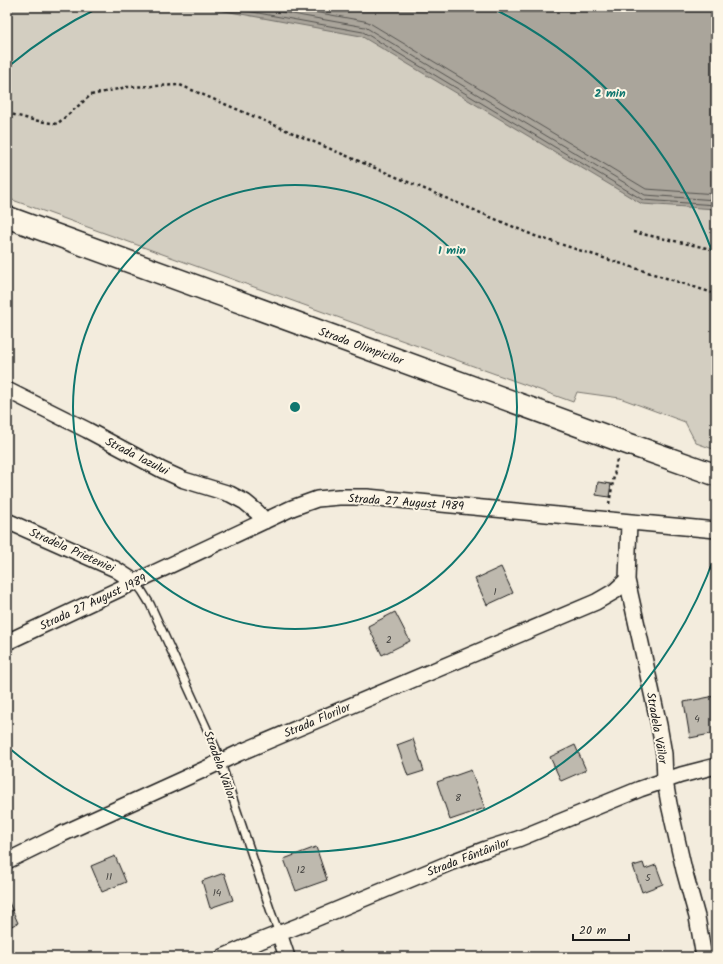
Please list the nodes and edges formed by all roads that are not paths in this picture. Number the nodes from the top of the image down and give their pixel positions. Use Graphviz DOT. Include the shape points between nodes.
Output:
graph roads {
  1 [pos="7,217"];
  2 [pos="7,390"];
  3 [pos="716,475"];
  4 [pos="7,521"];
  5 [pos="265,521"];
  6 [pos="629,522"];
  7 [pos="716,530"];
  8 [pos="627,580"];
  9 [pos="135,582"];
  10 [pos="7,642"];
  11 [pos="221,762"];
  12 [pos="716,766"];
  13 [pos="665,781"];
  14 [pos="7,861"];
  15 [pos="279,933"];
  16 [pos="223,957"];
  17 [pos="287,957"];
  18 [pos="704,957"];
  1 -- 3 [label="main road, Strada Olimpicilor"];
  2 -- 5 [label="street, Strada Iazului" via="162,470 240,499"];
  4 -- 9 [label="street, Stradela Prieteniei" via="115,569"];
  5 -- 6 [label="street, Strada 27 August 1989" via="317,499 367,497"];
  5 -- 9 [label="street, Strada 27 August 1989"];
  6 -- 7 [label="street, Strada 27 August 1989"];
  6 -- 8 [label="street, Stradela Văilor"];
  8 -- 11 [label="street, Strada Florilor" via="615,591 596,602 239,752"];
  8 -- 13 [label="street, Stradela Văilor" via="659,725"];
  9 -- 10 [label="street, Strada 27 August 1989"];
  9 -- 11 [label="lane, Stradela Văilor" via="150,604"];
  11 -- 14 [label="street, Strada Florilor"];
  11 -- 15 [label="lane, Stradela Văilor"];
  12 -- 13 [label="street, Strada Fântânilor"];
  13 -- 15 [label="street, Strada Fântânilor" via="452,862"];
  13 -- 18 [label="street, Stradela Văilor"];
  15 -- 16 [label="street, Strada Fântânilor"];
  15 -- 17 [label="street, Stradela Văilor"];
}
